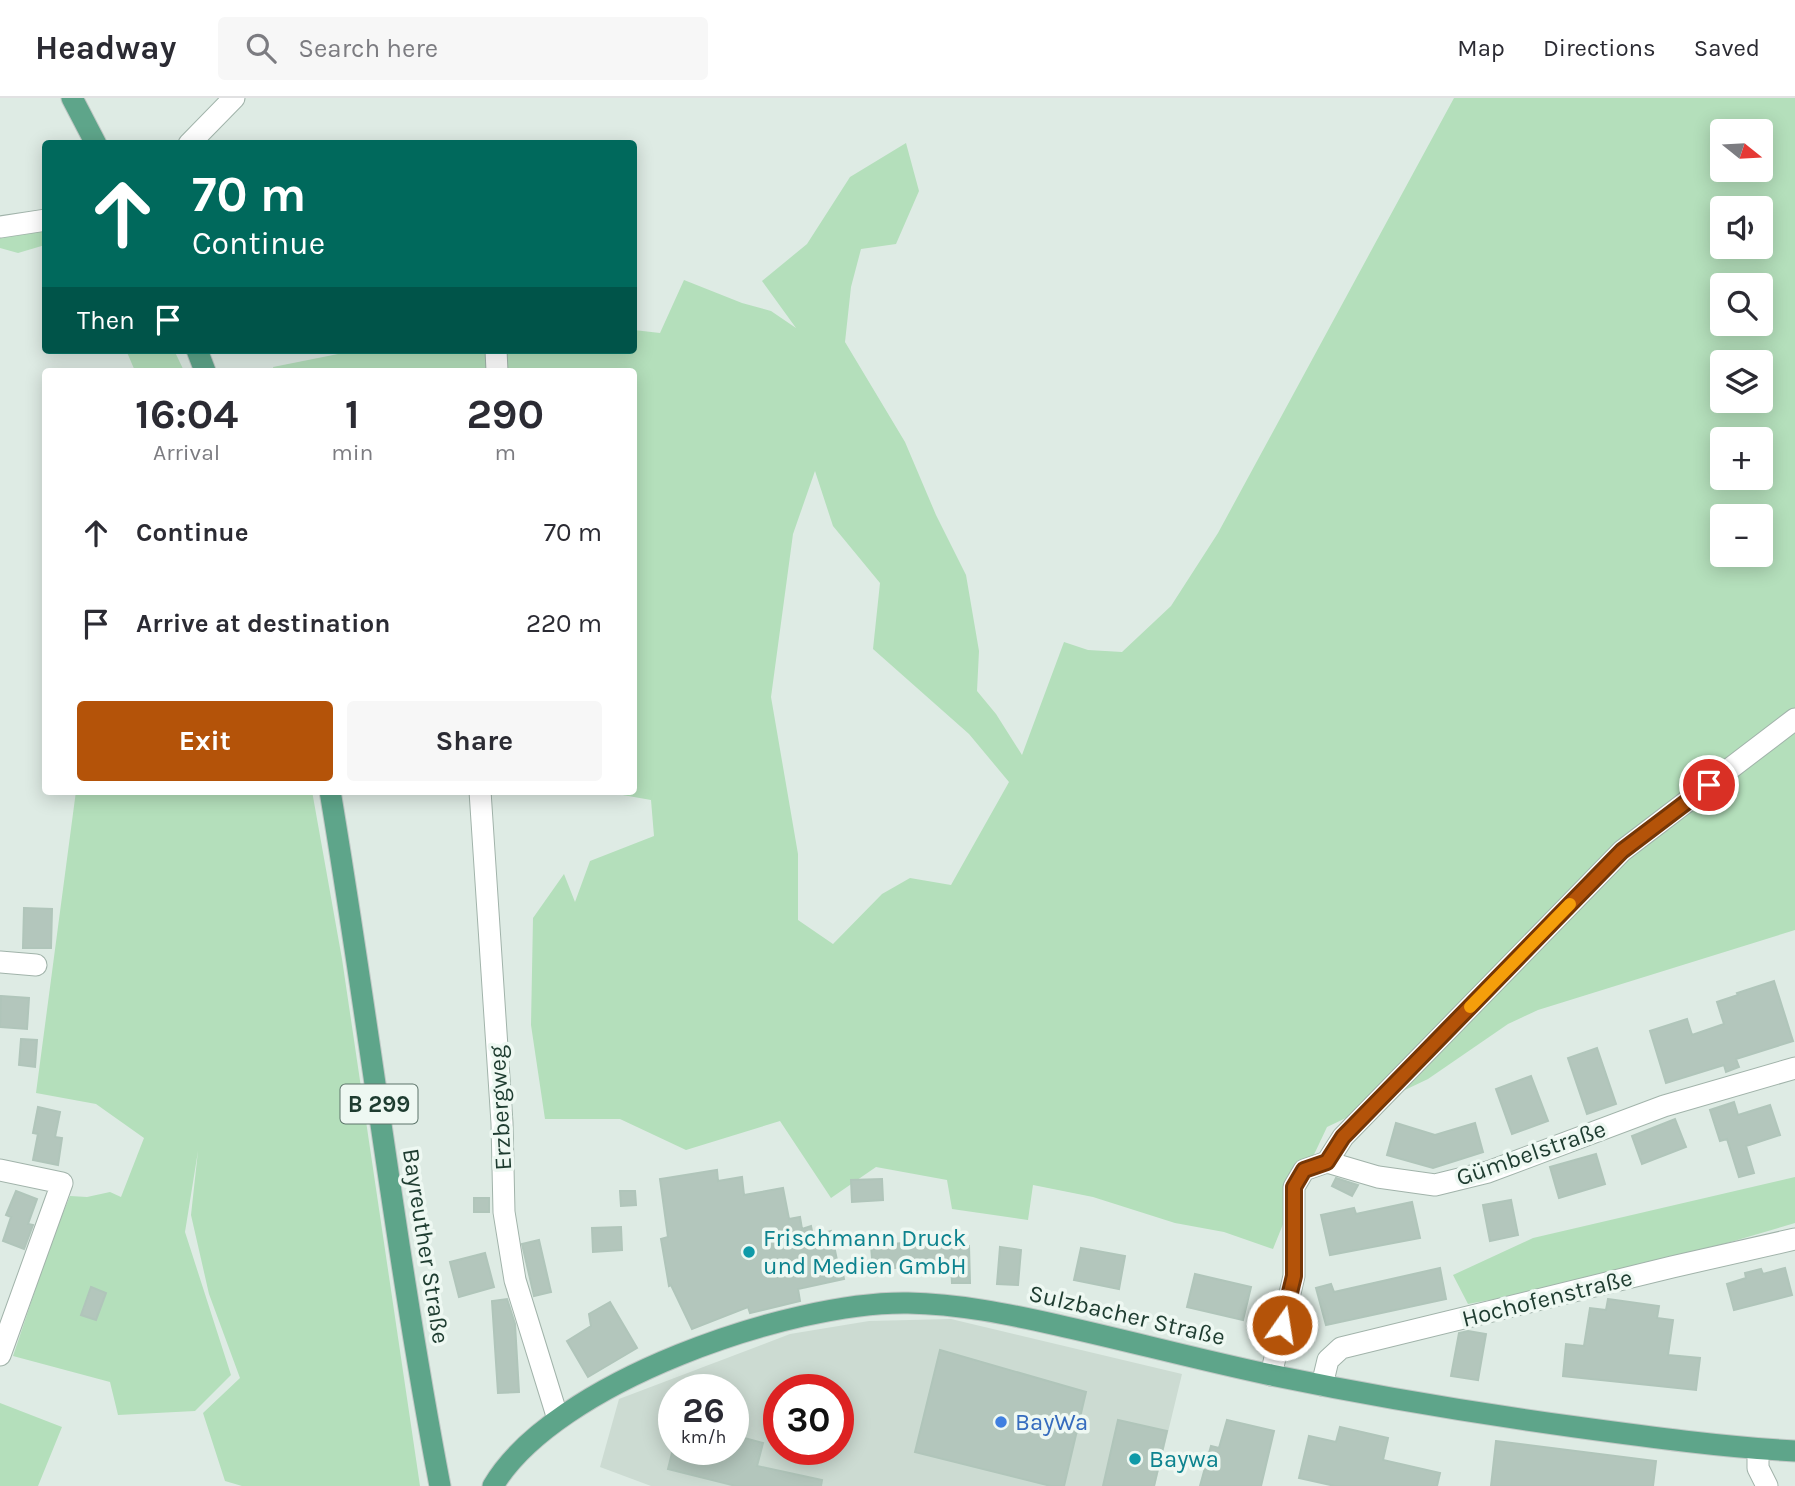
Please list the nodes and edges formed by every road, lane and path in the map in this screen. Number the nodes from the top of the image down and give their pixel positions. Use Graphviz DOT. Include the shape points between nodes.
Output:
graph roads {
  1 [pos="72,98"];
  2 [pos="234,98"];
  3 [pos="94,140"];
  4 [pos="193,140"];
  5 [pos="42,221"];
  6 [pos="0,227"];
  7 [pos="1795,719"];
  8 [pos="331,795"];
  9 [pos="480,795"];
  10 [pos="0,962"];
  11 [pos="36,965"];
  12 [pos="1795,1068"];
  13 [pos="1327,1162"];
  14 [pos="0,1170"];
  15 [pos="1795,1239"];
  16 [pos="0,1355"];
  17 [pos="1270,1375"];
  18 [pos="1322,1385"];
  19 [pos="558,1419"];
  20 [pos="1758,1449"];
  21 [pos="1795,1451"];
  22 [pos="440,1486"];
  23 [pos="493,1486"];
  24 [pos="1767,1486"];
  1 -- 3 [label="main road"];
  2 -- 4 [label="street"];
  5 -- 6 [label="street"];
  7 -- 13 [label="street" via="1622,851 1343,1137"];
  8 -- 22 [label="main road, Bayreuther Straße / B 299"];
  9 -- 19 [label="street, Erzbergweg" via="504,1212 515,1280"];
  10 -- 11 [label="street"];
  12 -- 13 [label="street, Gümbelstraße" via="1664,1106 1488,1172 1435,1185 1378,1177"];
  13 -- 17 [label="street" via="1304,1170 1294,1187 1294,1276"];
  14 -- 16 [label="street" via="62,1182"];
  15 -- 18 [label="street, Hochofenstraße" via="1341,1348 1328,1360"];
  17 -- 18 [label="main road, Sulzbacher Straße"];
  17 -- 19 [label="main road, Sulzbacher Straße" via="1018,1317 952,1305 904,1303 808,1315 688,1351 631,1376"];
  18 -- 20 [label="main road, Sulzbacher Straße" via="1490,1415"];
  19 -- 23 [label="main road, Sulzbacher Straße" via="505,1465"];
  20 -- 21 [label="main road, Sulzbacher Straße"];
  20 -- 24 [label="street" via="1758,1468"];
}
